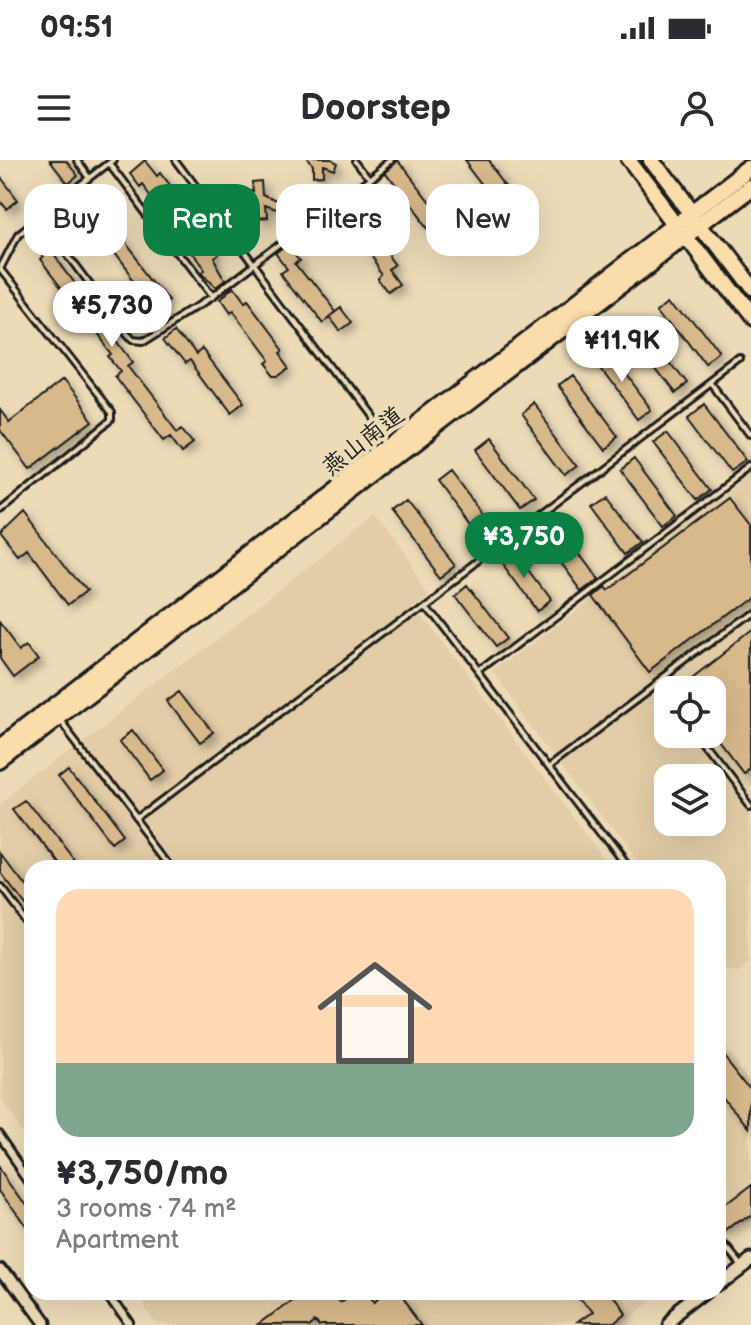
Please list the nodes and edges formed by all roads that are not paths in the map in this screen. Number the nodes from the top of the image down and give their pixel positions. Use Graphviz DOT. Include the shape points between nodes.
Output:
graph roads {
  1 [pos="77,160"];
  2 [pos="176,160"];
  3 [pos="357,160"];
  4 [pos="392,160"];
  5 [pos="628,160"];
  6 [pos="651,160"];
  7 [pos="111,162"];
  8 [pos="751,168"];
  9 [pos="370,177"];
  10 [pos="90,178"];
  11 [pos="82,184"];
  12 [pos="751,186"];
  13 [pos="696,219"];
  14 [pos="24,231"];
  15 [pos="681,231"];
  16 [pos="69,256"];
  17 [pos="254,264"];
  18 [pos="0,269"];
  19 [pos="751,292"];
  20 [pos="211,298"];
  21 [pos="751,322"];
  22 [pos="740,363"];
  23 [pos="712,384"];
  24 [pos="751,436"];
  25 [pos="391,447"];
  26 [pos="751,468"];
  27 [pos="0,511"];
  28 [pos="425,603"];
  29 [pos="751,613"];
  30 [pos="480,674"];
  31 [pos="667,676"];
  32 [pos="654,686"];
  33 [pos="58,718"];
  34 [pos="0,747"];
  35 [pos="708,748"];
  36 [pos="0,762"];
  37 [pos="549,765"];
  38 [pos="751,805"];
  39 [pos="136,820"];
  40 [pos="167,860"];
  41 [pos="622,860"];
  42 [pos="0,886"];
  43 [pos="24,918"];
  44 [pos="0,1134"];
  45 [pos="24,1168"];
  46 [pos="726,1242"];
  47 [pos="747,1262"];
  48 [pos="0,1270"];
  49 [pos="726,1278"];
  50 [pos="115,1300"];
  51 [pos="698,1300"];
  52 [pos="40,1325"];
  53 [pos="132,1325"];
  54 [pos="665,1325"];
  1 -- 10 [label="lane"];
  2 -- 17 [label="lane"];
  3 -- 9 [label="lane"];
  4 -- 9 [label="lane"];
  5 -- 15 [label="main road"];
  6 -- 13 [label="main road"];
  7 -- 10 [label="lane"];
  7 -- 20 [label="lane"];
  8 -- 13 [label="main road, 燕山南道"];
  9 -- 17 [label="lane"];
  10 -- 11 [label="lane"];
  12 -- 13 [label="main road, 燕山南道"];
  13 -- 15 [label="main road, 燕山南道"];
  13 -- 19 [label="main road"];
  14 -- 18 [label="lane" via="11,243"];
  15 -- 21 [label="main road"];
  15 -- 25 [label="main road, 燕山南道"];
  15 -- 33 [label="main road, 燕山南道"];
  16 -- 20 [label="lane" via="133,340 149,339"];
  17 -- 20 [label="lane"];
  17 -- 25 [label="lane"];
  18 -- 27 [label="lane" via="112,412 112,420"];
  22 -- 23 [label="lane"];
  23 -- 24 [label="lane"];
  23 -- 28 [label="lane"];
  25 -- 34 [label="main road, 燕山南道"];
  26 -- 30 [label="lane"];
  28 -- 30 [label="lane"];
  28 -- 39 [label="lane"];
  29 -- 31 [label="lane"];
  30 -- 37 [label="lane"];
  32 -- 37 [label="lane"];
  33 -- 36 [label="main road, 燕山南道"];
  33 -- 39 [label="lane"];
  35 -- 38 [label="lane"];
  37 -- 41 [label="lane"];
  39 -- 40 [label="lane"];
  42 -- 43 [label="lane"];
  44 -- 45 [label="street"];
  46 -- 47 [label="lane"];
  47 -- 49 [label="street"];
  48 -- 52 [label="street"];
  50 -- 53 [label="street"];
  51 -- 54 [label="street"];
}
